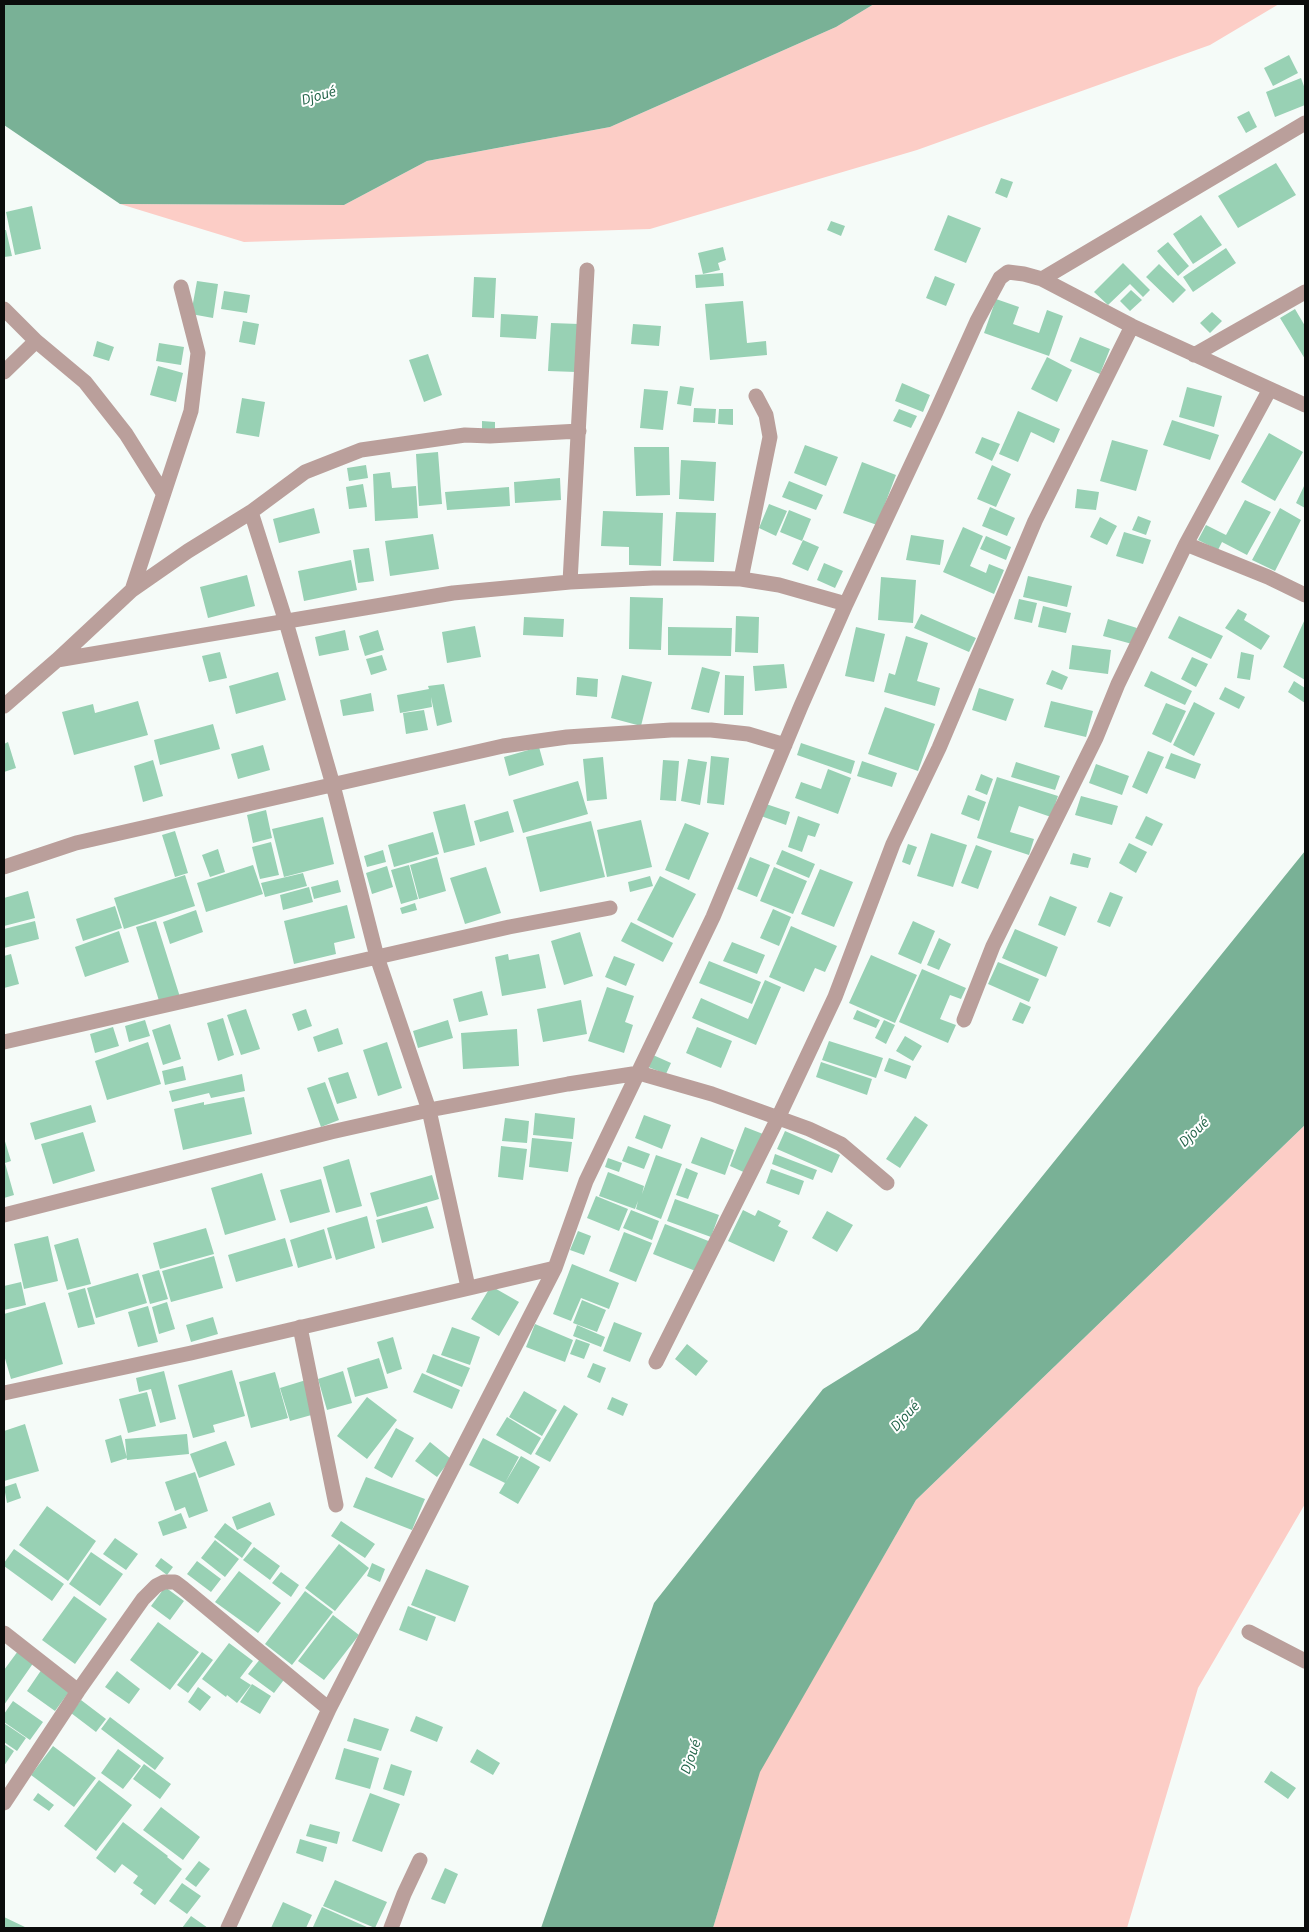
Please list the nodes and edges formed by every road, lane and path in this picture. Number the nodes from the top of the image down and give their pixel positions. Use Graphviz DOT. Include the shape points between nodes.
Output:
graph roads {
  1 [pos="1305,123"];
  2 [pos="587,270"];
  3 [pos="1042,279"];
  4 [pos="181,288"];
  5 [pos="1305,292"];
  6 [pos="4,308"];
  7 [pos="1132,326"];
  8 [pos="36,341"];
  9 [pos="1194,355"];
  10 [pos="4,372"];
  11 [pos="1270,389"];
  12 [pos="756,396"];
  13 [pos="1305,405"];
  14 [pos="579,431"];
  15 [pos="163,493"];
  16 [pos="251,512"];
  17 [pos="1186,544"];
  18 [pos="741,580"];
  19 [pos="570,582"];
  20 [pos="132,590"];
  21 [pos="1305,596"];
  22 [pos="846,604"];
  23 [pos="286,622"];
  24 [pos="57,660"];
  25 [pos="4,706"];
  26 [pos="785,745"];
  27 [pos="333,785"];
  28 [pos="4,867"];
  29 [pos="610,908"];
  30 [pos="377,957"];
  31 [pos="964,1020"];
  32 [pos="4,1042"];
  33 [pos="639,1073"];
  34 [pos="429,1110"];
  35 [pos="778,1118"];
  36 [pos="887,1183"];
  37 [pos="4,1215"];
  38 [pos="555,1268"];
  39 [pos="468,1287"];
  40 [pos="300,1327"];
  41 [pos="656,1362"];
  42 [pos="4,1392"];
  43 [pos="336,1505"];
  44 [pos="1250,1632"];
  45 [pos="4,1633"];
  46 [pos="1305,1661"];
  47 [pos="78,1691"];
  48 [pos="329,1709"];
  49 [pos="4,1803"];
  50 [pos="420,1860"];
  51 [pos="228,1928"];
  52 [pos="391,1928"];
  1 -- 3 [label="street"];
  2 -- 14 [label="street"];
  3 -- 7 [label="street"];
  3 -- 22 [label="street" via="1008,272 1000,278 989,296"];
  4 -- 15 [label="street" via="198,353 191,411"];
  5 -- 9 [label="street"];
  6 -- 8 [label="street"];
  7 -- 9 [label="street"];
  7 -- 35 [label="street" via="1035,521 939,748 894,844 835,997"];
  8 -- 10 [label="street"];
  8 -- 15 [label="street" via="85,382 126,434"];
  9 -- 11 [label="street"];
  11 -- 13 [label="street"];
  11 -- 17 [label="street"];
  12 -- 18 [label="street" via="766,415 770,437"];
  14 -- 16 [label="street" via="465,435 360,450 305,472"];
  14 -- 19 [label="street"];
  15 -- 20 [label="street"];
  16 -- 20 [label="street"];
  16 -- 23 [label="street"];
  17 -- 21 [label="street" via="1268,577"];
  17 -- 31 [label="street" via="1118,684 1096,738 993,946"];
  18 -- 19 [label="street" via="653,578"];
  18 -- 22 [label="street" via="779,585"];
  19 -- 23 [label="street" via="453,593"];
  20 -- 24 [label="street"];
  22 -- 26 [label="street"];
  23 -- 24 [label="street"];
  23 -- 27 [label="street"];
  24 -- 25 [label="street"];
  26 -- 27 [label="street" via="748,734 712,730 567,737 503,746"];
  26 -- 33 [label="street" via="713,916"];
  27 -- 28 [label="street" via="76,843"];
  27 -- 30 [label="street"];
  29 -- 30 [label="street"];
  30 -- 32 [label="street"];
  30 -- 34 [label="street"];
  33 -- 34 [label="street"];
  33 -- 35 [label="street" via="712,1094"];
  33 -- 38 [label="street" via="586,1181"];
  34 -- 37 [label="street"];
  34 -- 39 [label="street"];
  35 -- 36 [label="street" via="841,1144"];
  35 -- 41 [label="street"];
  38 -- 39 [label="street"];
  38 -- 48 [label="street"];
  39 -- 40 [label="street"];
  40 -- 42 [label="street"];
  40 -- 43 [label="street"];
  44 -- 46 [label="street"];
  45 -- 47 [label="street"];
  47 -- 48 [label="street" via="143,1599 156,1586 175,1582"];
  47 -- 49 [label="street"];
  48 -- 51 [label="street"];
  50 -- 52 [label="street"];
}
